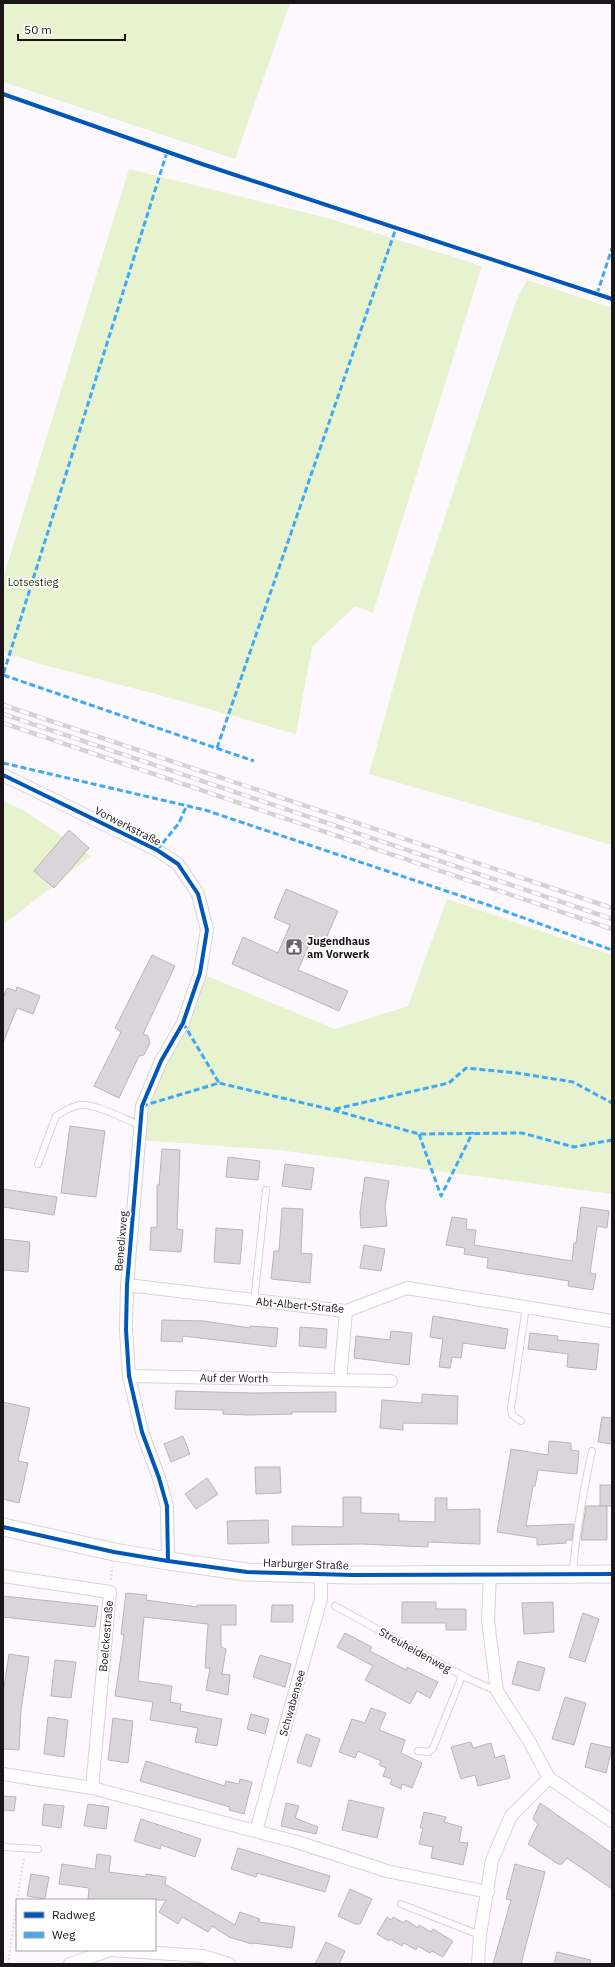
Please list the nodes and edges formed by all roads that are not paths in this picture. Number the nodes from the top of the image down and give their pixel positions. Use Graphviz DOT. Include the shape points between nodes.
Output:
graph roads {
  1 [pos="3,775"];
  2 [pos="207,930"];
  3 [pos="140,1125"];
  4 [pos="38,1164"];
  5 [pos="266,1190"];
  6 [pos="127,1285"];
  7 [pos="254,1301"];
  8 [pos="526,1307"];
  9 [pos="346,1311"];
  10 [pos="612,1321"];
  11 [pos="129,1376"];
  12 [pos="340,1380"];
  13 [pos="391,1382"];
  14 [pos="521,1421"];
  15 [pos="592,1451"];
  16 [pos="3,1527"];
  17 [pos="168,1561"];
  18 [pos="490,1573"];
  19 [pos="321,1574"];
  20 [pos="573,1574"];
  21 [pos="612,1574"];
  22 [pos="3,1576"];
  23 [pos="334,1606"];
  24 [pos="462,1676"];
  25 [pos="498,1691"];
  26 [pos="418,1751"];
  27 [pos="3,1774"];
  28 [pos="549,1778"];
  29 [pos="92,1788"];
  30 [pos="612,1821"];
  31 [pos="256,1831"];
  32 [pos="3,1847"];
  33 [pos="38,1849"];
  34 [pos="488,1892"];
  35 [pos="401,1904"];
  36 [pos="480,1934"];
  37 [pos="108,1951"];
  38 [pos="126,1951"];
  39 [pos="70,1964"];
  40 [pos="229,1964"];
  41 [pos="478,1964"];
  1 -- 2 [label="street, Vorwerkstraße" via="157,850 178,864 198,894"];
  2 -- 3 [label="street, Benedixweg" via="200,973 185,1016 161,1061 142,1106"];
  3 -- 4 [label="lane" via="94,1107 81,1105 69,1109 56,1116"];
  3 -- 6 [label="street, Benedixweg"];
  5 -- 7 [label="lane"];
  6 -- 7 [label="street, Abt-Albert-Straße"];
  6 -- 11 [label="street, Benedixweg"];
  7 -- 9 [label="street, Abt-Albert-Straße"];
  8 -- 9 [label="street, Abt-Albert-Straße" via="407,1288"];
  8 -- 10 [label="street, Abt-Albert-Straße"];
  8 -- 14 [label="lane" via="511,1408 512,1415"];
  9 -- 12 [label="street"];
  11 -- 12 [label="street, Auf der Worth"];
  11 -- 17 [label="street, Benedixweg" via="142,1432 167,1506"];
  12 -- 13 [label="street, Auf der Worth"];
  15 -- 20 [label="lane" via="579,1512"];
  16 -- 17 [label="main road, Harburger Straße" via="114,1552"];
  17 -- 19 [label="main road, Harburger Straße" via="247,1572"];
  18 -- 19 [label="main road, Harburger Straße"];
  18 -- 20 [label="main road, Harburger Straße"];
  18 -- 25 [label="street" via="488,1621"];
  19 -- 31 [label="street, Schwabensee" via="321,1599"];
  20 -- 21 [label="main road, Harburger Straße"];
  22 -- 29 [label="street, Boelckestraße" via="110,1592"];
  23 -- 24 [label="lane, Streuheidenweg"];
  24 -- 25 [label="lane, Streuheidenweg"];
  24 -- 26 [label="lane" via="433,1748 429,1752"];
  25 -- 28 [label="street"];
  27 -- 29 [label="street"];
  28 -- 30 [label="street"];
  28 -- 34 [label="street" via="510,1816 492,1860"];
  29 -- 31 [label="street"];
  31 -- 34 [label="street" via="387,1871"];
  32 -- 33 [label="lane"];
  34 -- 36 [label="street"];
  35 -- 36 [label="lane"];
  36 -- 41 [label="street"];
  37 -- 39 [label="street"];
  38 -- 40 [label="street" via="203,1956"];
}
